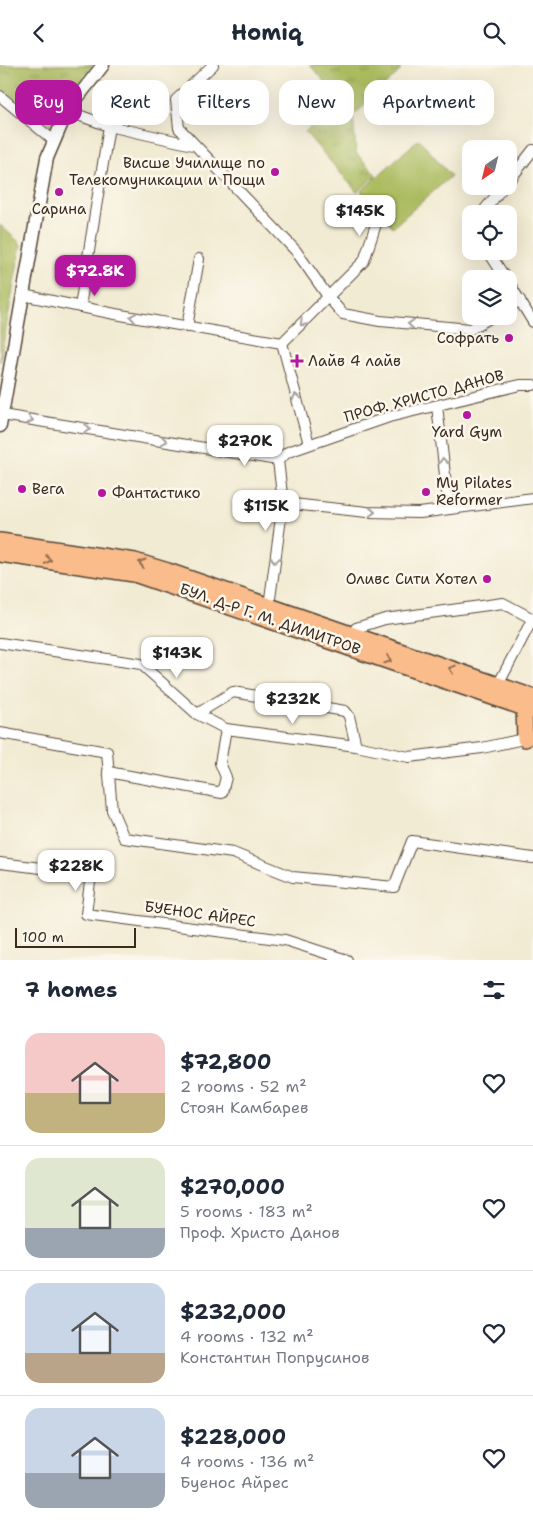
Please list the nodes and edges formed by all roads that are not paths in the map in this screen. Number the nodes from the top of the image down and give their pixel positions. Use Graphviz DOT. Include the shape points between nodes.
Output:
graph roads {
  1 [pos="103,65"];
  2 [pos="212,65"];
  3 [pos="82,92"];
  4 [pos="0,95"];
  5 [pos="82,116"];
  6 [pos="61,125"];
  7 [pos="109,126"];
  8 [pos="54,141"];
  9 [pos="194,145"];
  10 [pos="533,150"];
  11 [pos="518,169"];
  12 [pos="497,195"];
  13 [pos="488,205"];
  14 [pos="377,221"];
  15 [pos="199,259"];
  16 [pos="23,295"];
  17 [pos="517,295"];
  18 [pos="329,298"];
  19 [pos="520,300"];
  20 [pos="517,302"];
  21 [pos="80,307"];
  22 [pos="533,322"];
  23 [pos="478,325"];
  24 [pos="187,327"];
  25 [pos="282,343"];
  26 [pos="533,385"];
  27 [pos="437,406"];
  28 [pos="1,423"];
  29 [pos="309,444"];
  30 [pos="278,460"];
  31 [pos="533,498"];
  32 [pos="283,503"];
  33 [pos="449,509"];
  34 [pos="0,541"];
  35 [pos="0,554"];
  36 [pos="269,606"];
  37 [pos="533,618"];
  38 [pos="354,635"];
  39 [pos="0,643"];
  40 [pos="498,685"];
  41 [pos="530,705"];
  42 [pos="197,714"];
  43 [pos="226,729"];
  44 [pos="0,733"];
  45 [pos="529,738"];
  46 [pos="356,746"];
  47 [pos="108,772"];
  48 [pos="533,859"];
  49 [pos="0,863"];
  50 [pos="347,960"];
  1 -- 3 [label="street"];
  2 -- 9 [label="street" via="176,100 179,128"];
  4 -- 8 [label="street"];
  5 -- 7 [label="street"];
  6 -- 8 [label="street"];
  7 -- 9 [label="street"];
  7 -- 21 [label="street"];
  8 -- 16 [label="street" via="40,191"];
  9 -- 18 [label="street" via="296,251"];
  10 -- 11 [label="street"];
  12 -- 13 [label="street"];
  14 -- 18 [label="street" via="364,261"];
  15 -- 24 [label="street"];
  16 -- 21 [label="street"];
  16 -- 28 [label="street"];
  17 -- 19 [label="street"];
  23 -- 18 [label="street, one-way" via="471,329 348,316"];
  18 -- 25 [label="street, one-way"];
  19 -- 20 [label="street"];
  19 -- 22 [label="street"];
  24 -- 21 [label="street, one-way"];
  24 -- 25 [label="street"];
  29 -- 25 [label="street, one-way"];
  26 -- 27 [label="street, ПРОФ. ХРИСТО ДАНОВ" via="520,385"];
  27 -- 29 [label="street, ПРОФ. ХРИСТО ДАНОВ" via="389,417"];
  33 -- 27 [label="street, one-way"];
  28 -- 30 [label="street, one-way"];
  29 -- 30 [label="street, ПРОФ. ХРИСТО ДАНОВ" via="288,452"];
  30 -- 32 [label="street"];
  31 -- 33 [label="street"];
  32 -- 33 [label="street, one-way" via="367,512 420,513"];
  32 -- 36 [label="street, one-way"];
  36 -- 34 [label="main road, БУЛ. Д-Р Г. М. ДИМИТРОВ, one-way" via="135,561"];
  35 -- 41 [label="main road, БУЛ. Д-Р Г. М. ДИМИТРОВ, one-way" via="134,574"];
  36 -- 38 [label="main road, БУЛ. Д-Р Г. М. ДИМИТРОВ"];
  37 -- 38 [label="street" via="503,603 385,619 356,628"];
  37 -- 40 [label="street"];
  40 -- 38 [label="main road, БУЛ. Д-Р Г. М. ДИМИТРОВ, one-way"];
  39 -- 42 [label="street" via="141,664"];
  40 -- 41 [label="main road, БУЛ. Д-Р Г. М. ДИМИТРОВ"];
  41 -- 45 [label="main road"];
  42 -- 43 [label="street"];
  42 -- 46 [label="street" via="233,692 345,711"];
  43 -- 46 [label="street"];
  43 -- 47 [label="street" via="220,763 226,777 222,793"];
  44 -- 47 [label="street" via="107,752"];
  45 -- 46 [label="street" via="482,749 409,757"];
  47 -- 48 [label="street" via="112,810 124,837 233,853 293,877 394,887 412,841"];
  49 -- 50 [label="street, БУЕНОС АЙРЕС" via="90,874 86,913 285,940"];
}
